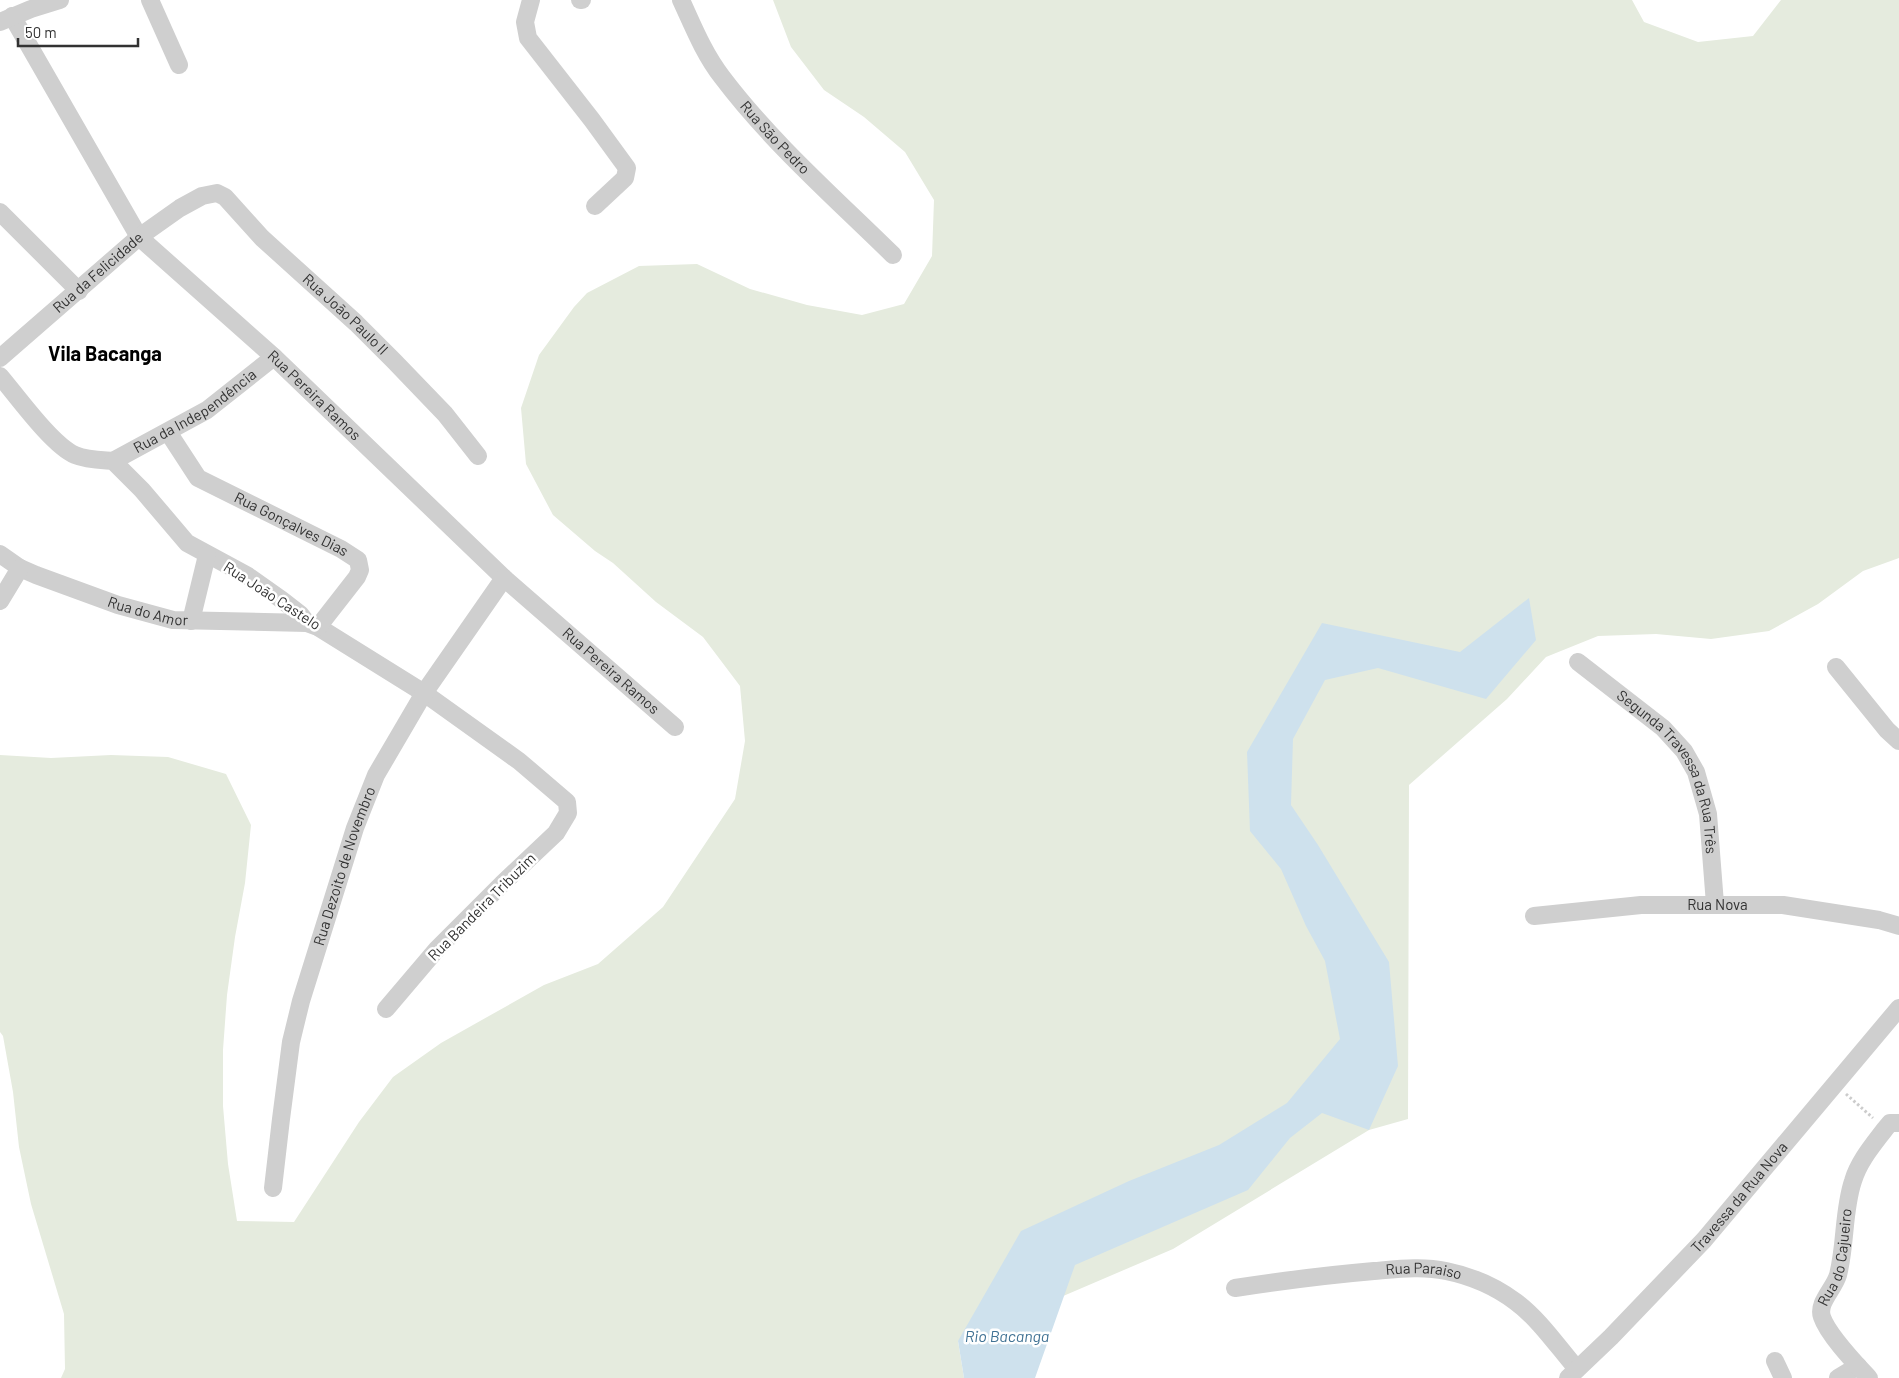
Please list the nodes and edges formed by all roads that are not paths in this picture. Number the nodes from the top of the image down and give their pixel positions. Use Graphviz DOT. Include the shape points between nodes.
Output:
graph roads {
  1 [pos="60,0"];
  2 [pos="150,0"];
  3 [pos="531,0"];
  4 [pos="681,0"];
  5 [pos="32,4"];
  6 [pos="6,19"];
  7 [pos="179,65"];
  8 [pos="202,196"];
  9 [pos="595,206"];
  10 [pos="0,212"];
  11 [pos="139,237"];
  12 [pos="893,255"];
  13 [pos="79,291"];
  14 [pos="274,357"];
  15 [pos="0,358"];
  16 [pos="0,376"];
  17 [pos="168,432"];
  18 [pos="478,456"];
  19 [pos="113,461"];
  20 [pos="0,554"];
  21 [pos="207,555"];
  22 [pos="20,568"];
  23 [pos="504,578"];
  24 [pos="0,601"];
  25 [pos="191,621"];
  26 [pos="313,625"];
  27 [pos="1578,662"];
  28 [pos="1836,667"];
  29 [pos="424,693"];
  30 [pos="675,727"];
  31 [pos="1899,741"];
  32 [pos="567,802"];
  33 [pos="1715,904"];
  34 [pos="1534,916"];
  35 [pos="1899,926"];
  36 [pos="386,1008"];
  37 [pos="1899,1008"];
  38 [pos="1892,1126"];
  39 [pos="273,1188"];
  40 [pos="1234,1288"];
  41 [pos="1775,1361"];
  42 [pos="1863,1372"];
  43 [pos="1573,1373"];
  44 [pos="1783,1378"];
  45 [pos="1838,1378"];
  1 -- 5 [label="street"];
  2 -- 7 [label="street"];
  3 -- 9 [label="street" via="525,22 533,47 627,168 625,178"];
  4 -- 12 [label="street, Rua São Pedro" via="721,76 792,156"];
  5 -- 6 [label="street"];
  6 -- 11 [label="street, Rua Pereira Ramos"];
  8 -- 11 [label="street, Rua da Felicidade"];
  8 -- 18 [label="street, Rua João Paulo II" via="217,193 224,197 262,238 394,360 445,414"];
  10 -- 13 [label="street"];
  11 -- 13 [label="street, Rua da Felicidade"];
  11 -- 14 [label="street, Rua Pereira Ramos"];
  13 -- 15 [label="street, Rua da Felicidade"];
  14 -- 17 [label="street, Rua da Independência" via="207,410"];
  14 -- 23 [label="street, Rua Pereira Ramos"];
  16 -- 19 [label="street" via="66,450 85,458"];
  17 -- 19 [label="street, Rua da Independência"];
  17 -- 26 [label="street, Rua Gonçalves Dias" via="198,478 358,560 359,574"];
  19 -- 21 [label="street, Rua João Castelo" via="187,543"];
  20 -- 22 [label="street, Rua do Amor"];
  21 -- 25 [label="street"];
  21 -- 26 [label="street, Rua João Castelo" via="248,576"];
  22 -- 24 [label="street"];
  22 -- 25 [label="street, Rua do Amor" via="118,605 173,620"];
  23 -- 29 [label="street, Rua Dezoito de Novembro"];
  23 -- 30 [label="street, Rua Pereira Ramos"];
  25 -- 26 [label="street, Rua do Amor"];
  26 -- 29 [label="street, Rua João Castelo"];
  27 -- 33 [label="street, Segunda Travessa da Rua Três" via="1662,728 1684,751 1696,772 1708,814"];
  28 -- 31 [label="street"];
  29 -- 32 [label="street, Rua João Castelo" via="519,761"];
  29 -- 39 [label="street, Rua Dezoito de Novembro" via="376,775 355,828 300,1001 280,1118"];
  32 -- 36 [label="street, Rua Bandeira Tribuzim" via="568,813 556,834 437,949"];
  33 -- 34 [label="street, Rua Nova" via="1641,905"];
  33 -- 35 [label="street, Rua Nova" via="1783,906 1879,920"];
  37 -- 43 [label="street, Travessa da Rua Nova" via="1704,1240"];
  38 -- 42 [label="street, Rua do Cajueiro" via="1858,1168 1853,1180 1837,1276 1822,1307 1824,1322"];
  40 -- 43 [label="street, Rua Paraiso" via="1308,1276 1409,1268 1446,1270 1476,1280 1517,1303 1540,1325"];
  41 -- 44 [label="street"];
  42 -- 45 [label="street"];
}
